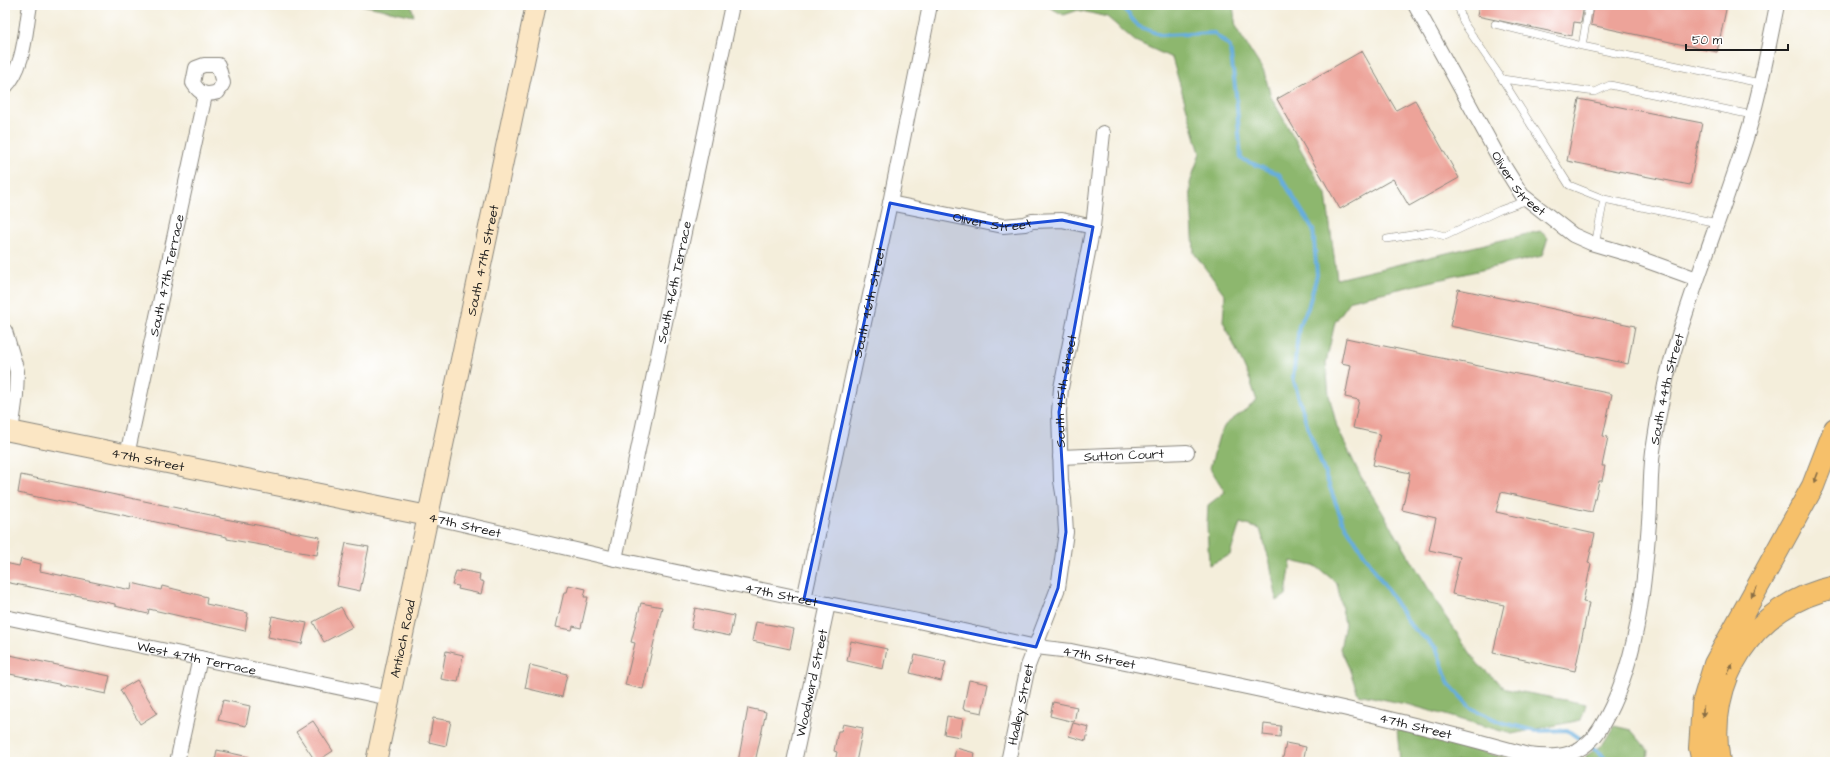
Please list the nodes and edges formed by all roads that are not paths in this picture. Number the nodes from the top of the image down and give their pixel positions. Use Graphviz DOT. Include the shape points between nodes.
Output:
graph roads {
  1 [pos="30,5"];
  2 [pos="536,5"];
  3 [pos="732,5"];
  4 [pos="930,5"];
  5 [pos="1415,5"];
  6 [pos="1458,5"];
  7 [pos="1589,5"];
  8 [pos="1777,5"];
  9 [pos="1495,24"];
  10 [pos="1582,46"];
  11 [pos="1502,78"];
  12 [pos="1760,83"];
  13 [pos="5,87"];
  14 [pos="204,95"];
  15 [pos="1752,115"];
  16 [pos="1103,133"];
  17 [pos="1604,199"];
  18 [pos="1528,200"];
  19 [pos="890,203"];
  20 [pos="1717,223"];
  21 [pos="1093,227"];
  22 [pos="1386,239"];
  23 [pos="1595,245"];
  24 [pos="1697,279"];
  25 [pos="5,331"];
  26 [pos="1835,429"];
  27 [pos="8,431"];
  28 [pos="1187,452"];
  29 [pos="126,456"];
  30 [pos="1060,457"];
  31 [pos="428,516"];
  32 [pos="615,559"];
  33 [pos="1835,587"];
  34 [pos="804,599"];
  35 [pos="828,604"];
  36 [pos="5,617"];
  37 [pos="1036,647"];
  38 [pos="200,658"];
  39 [pos="390,698"];
  40 [pos="1558,757"];
  41 [pos="1537,759"];
  42 [pos="177,762"];
  43 [pos="376,762"];
  44 [pos="794,762"];
  45 [pos="1008,762"];
  46 [pos="1703,762"];
  47 [pos="1719,762"];
  1 -- 13 [label="street" via="19,65"];
  2 -- 31 [label="main road, South 47th Street"];
  3 -- 32 [label="street, South 46th Terrace"];
  4 -- 19 [label="street, South 46th Street"];
  5 -- 18 [label="street, Oliver Street" via="1500,160 1522,195"];
  6 -- 11 [label="lane" via="1463,22"];
  7 -- 10 [label="lane"];
  8 -- 12 [label="street, South 44th Street"];
  9 -- 10 [label="lane"];
  10 -- 12 [label="lane"];
  11 -- 15 [label="lane" via="1595,92 1610,85"];
  11 -- 17 [label="lane" via="1569,185"];
  12 -- 15 [label="street, South 44th Street"];
  14 -- 29 [label="street, South 47th Terrace"];
  15 -- 20 [label="street, South 44th Street" via="1743,150"];
  16 -- 21 [label="street, South 45th Street"];
  17 -- 20 [label="lane"];
  17 -- 23 [label="lane"];
  18 -- 22 [label="lane" via="1445,236 1430,232"];
  18 -- 23 [label="street, Oliver Street" via="1573,235"];
  19 -- 21 [label="street, Oliver Street" via="1002,226 1062,220"];
  19 -- 34 [label="street, South 46th Street"];
  20 -- 24 [label="street, South 44th Street"];
  21 -- 30 [label="street, South 45th Street" via="1061,388"];
  23 -- 24 [label="street, Oliver Street"];
  24 -- 40 [label="street, South 44th Street" via="1663,393 1653,450 1644,582 1627,666 1618,691 1594,737 1579,749"];
  25 -- 27 [label="street" via="17,371 16,395"];
  26 -- 46 [label="highway, one-way" via="1813,486 1715,664 1703,704 1700,748"];
  27 -- 29 [label="main road, 47th Street"];
  28 -- 30 [label="street, Sutton Court"];
  29 -- 31 [label="main road, 47th Street"];
  30 -- 37 [label="street, South 45th Street" via="1066,532 1058,588"];
  31 -- 32 [label="street, 47th Street"];
  31 -- 39 [label="main road, Antioch Road"];
  32 -- 34 [label="street, 47th Street"];
  47 -- 33 [label="highway, one-way" via="1716,729 1725,681 1749,638 1769,618 1792,601"];
  34 -- 35 [label="street, 47th Street"];
  35 -- 37 [label="street, 47th Street" via="902,617"];
  35 -- 44 [label="street, Woodward Street"];
  36 -- 38 [label="street, West 47th Terrace"];
  37 -- 41 [label="street, 47th Street" via="1071,651 1300,698 1413,724"];
  37 -- 45 [label="street, Hadley Street" via="1028,666"];
  38 -- 39 [label="street, West 47th Terrace"];
  38 -- 42 [label="street"];
  39 -- 43 [label="main road, Antioch Road"];
  40 -- 41 [label="street, 47th Street"];
}
